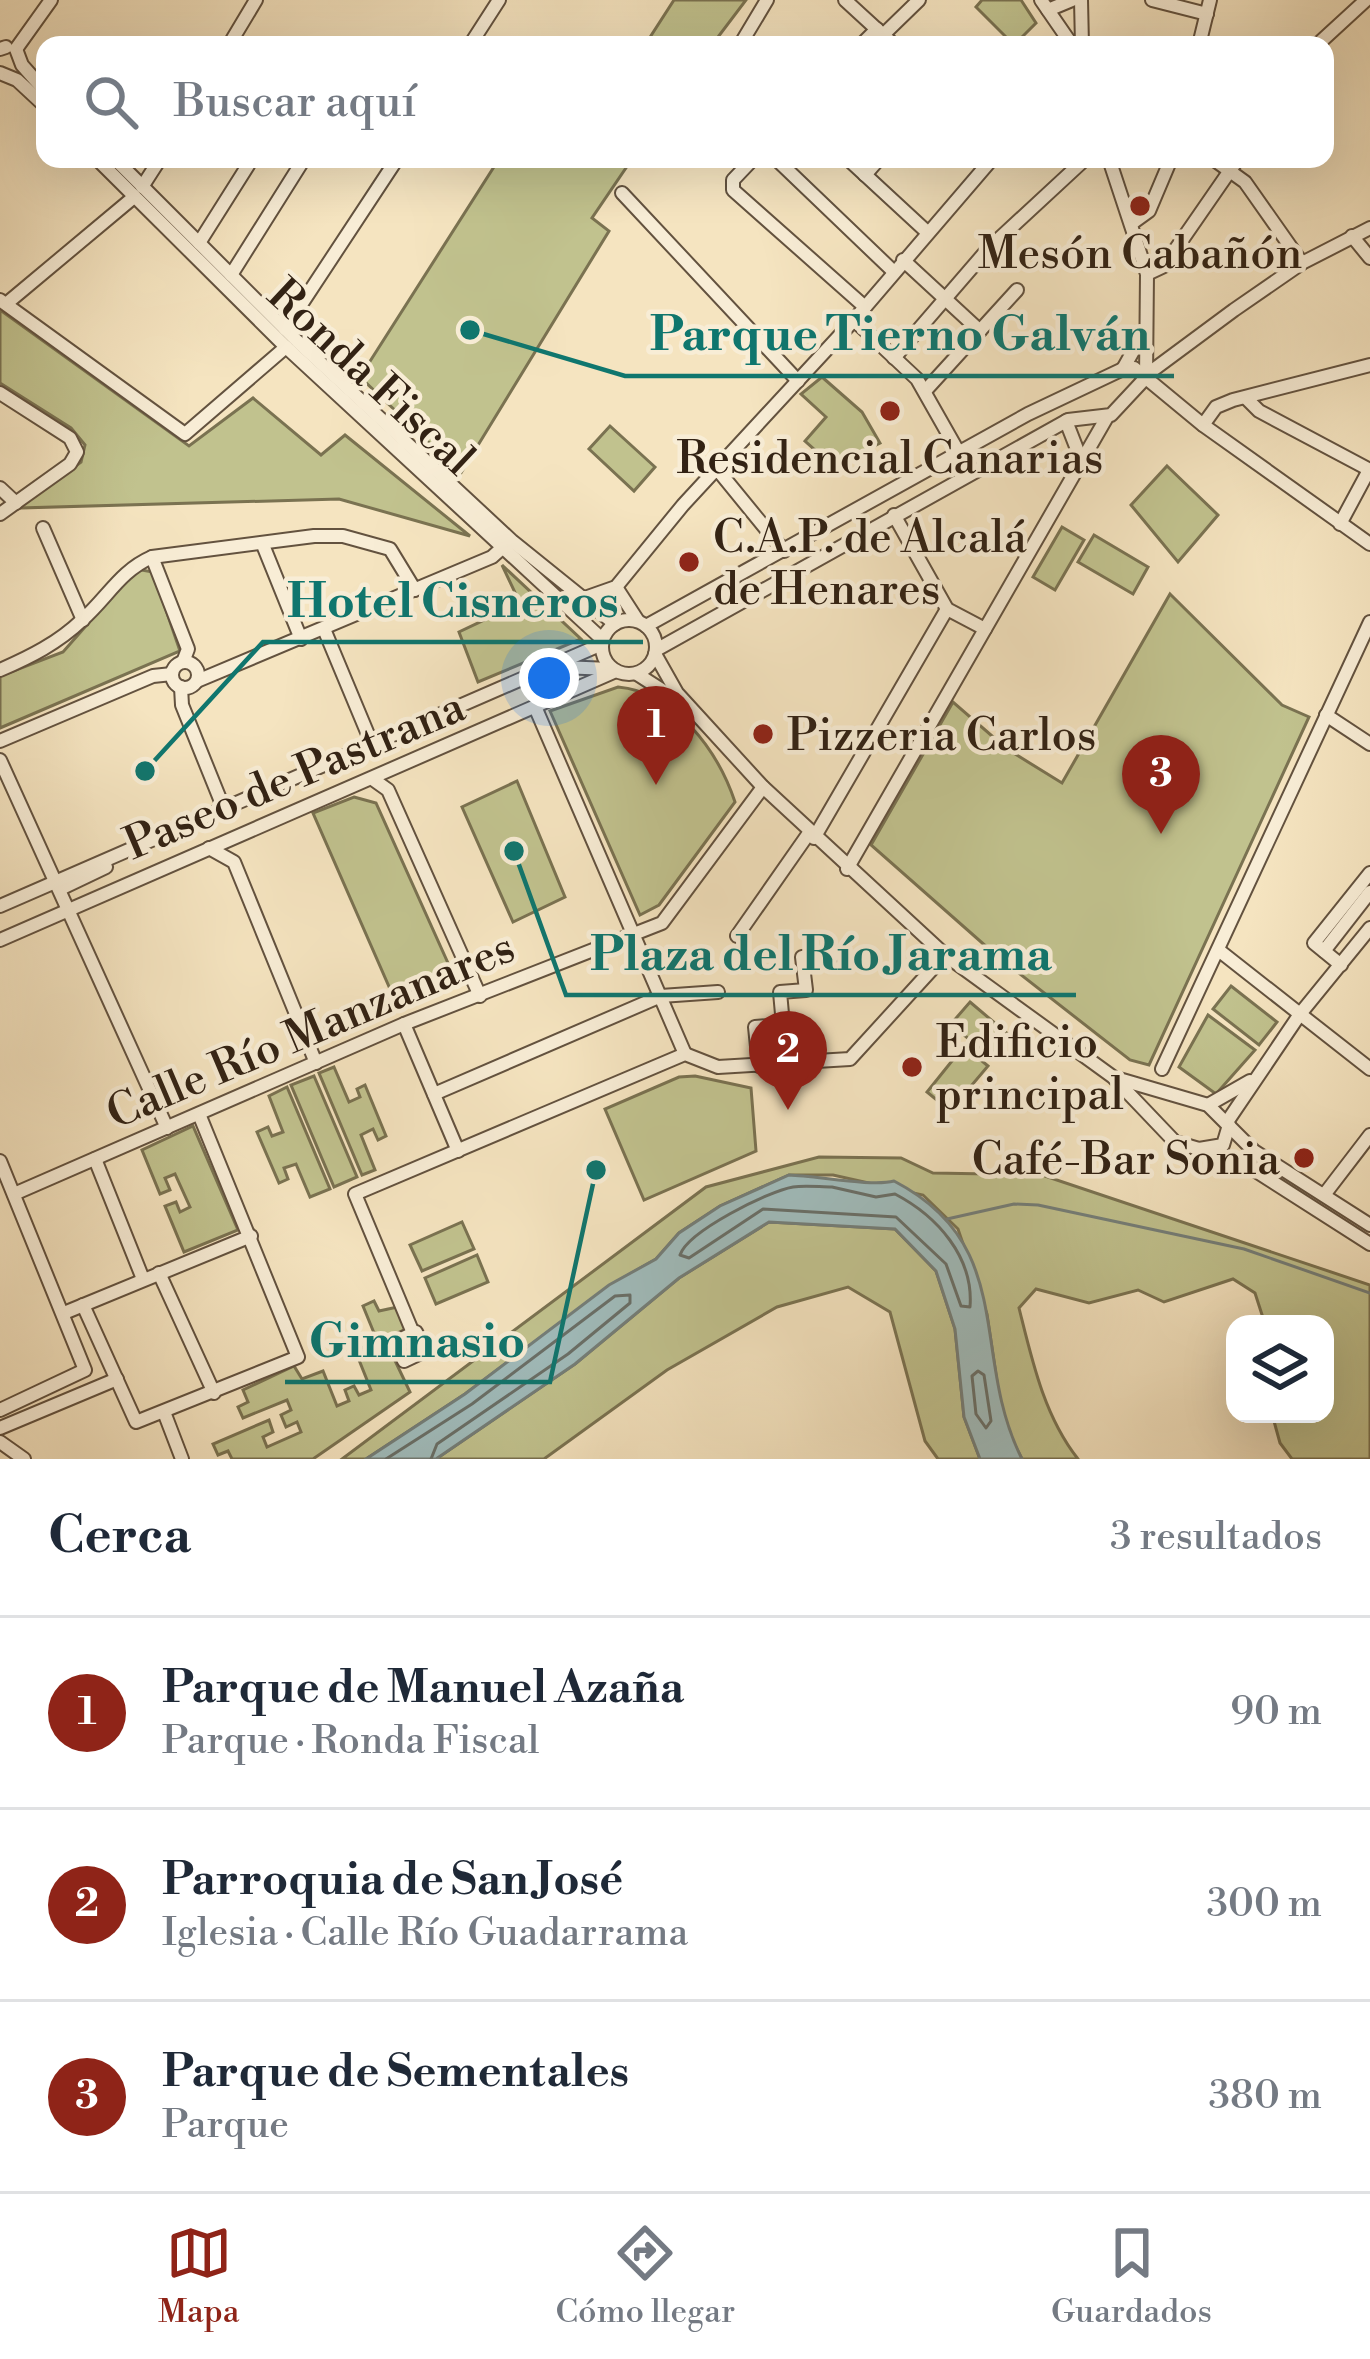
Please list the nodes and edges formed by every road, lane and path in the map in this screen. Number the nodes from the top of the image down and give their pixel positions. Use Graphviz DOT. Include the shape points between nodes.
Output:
graph roads {
  1 [pos="51,0"];
  2 [pos="256,0"];
  3 [pos="499,0"];
  4 [pos="767,0"];
  5 [pos="845,0"];
  6 [pos="919,0"];
  7 [pos="1076,0"];
  8 [pos="1152,0"];
  9 [pos="1366,0"];
  10 [pos="1045,5"];
  11 [pos="1208,7"];
  12 [pos="234,36"];
  13 [pos="476,36"];
  14 [pos="745,36"];
  15 [pos="884,36"];
  16 [pos="1066,36"];
  17 [pos="1081,36"];
  18 [pos="1327,36"];
  19 [pos="5,47"];
  20 [pos="22,65"];
  21 [pos="5,74"];
  22 [pos="36,81"];
  23 [pos="36,99"];
  24 [pos="108,168"];
  25 [pos="121,168"];
  26 [pos="154,168"];
  27 [pos="246,168"];
  28 [pos="298,168"];
  29 [pos="391,168"];
  30 [pos="744,168"];
  31 [pos="786,168"];
  32 [pos="858,168"];
  33 [pos="871,168"];
  34 [pos="984,168"];
  35 [pos="1076,168"];
  36 [pos="1112,168"];
  37 [pos="1167,168"];
  38 [pos="1232,168"];
  39 [pos="1236,168"];
  40 [pos="865,175"];
  41 [pos="138,192"];
  42 [pos="622,194"];
  43 [pos="1131,224"];
  44 [pos="1370,228"];
  45 [pos="927,232"];
  46 [pos="1352,236"];
  47 [pos="199,243"];
  48 [pos="1370,258"];
  49 [pos="1302,262"];
  50 [pos="898,266"];
  51 [pos="1148,274"];
  52 [pos="231,275"];
  53 [pos="1017,290"];
  54 [pos="945,298"];
  55 [pos="3,302"];
  56 [pos="865,307"];
  57 [pos="854,320"];
  58 [pos="1150,322"];
  59 [pos="285,329"];
  60 [pos="980,332"];
  61 [pos="286,347"];
  62 [pos="894,358"];
  63 [pos="1370,364"];
  64 [pos="1123,369"];
  65 [pos="1146,379"];
  66 [pos="798,381"];
  67 [pos="1081,390"];
  68 [pos="925,391"];
  69 [pos="0,394"];
  70 [pos="1246,398"];
  71 [pos="1088,416"];
  72 [pos="1107,417"];
  73 [pos="1059,425"];
  74 [pos="1203,425"];
  75 [pos="959,453"];
  76 [pos="1082,462"];
  77 [pos="717,469"];
  78 [pos="1370,470"];
  79 [pos="0,488"];
  80 [pos="16,502"];
  81 [pos="0,514"];
  82 [pos="894,515"];
  83 [pos="1340,524"];
  84 [pos="43,528"];
  85 [pos="1370,544"];
  86 [pos="263,545"];
  87 [pos="502,548"];
  88 [pos="784,551"];
  89 [pos="152,557"];
  90 [pos="616,587"];
  91 [pos="415,590"];
  92 [pos="582,598"];
  93 [pos="689,605"];
  94 [pos="947,609"];
  95 [pos="83,620"];
  96 [pos="1370,622"];
  97 [pos="616,623"];
  98 [pos="643,624"];
  99 [pos="699,625"];
  100 [pos="324,629"];
  101 [pos="985,629"];
  102 [pos="301,639"];
  103 [pos="603,642"];
  104 [pos="656,652"];
  105 [pos="182,662"];
  106 [pos="557,667"];
  107 [pos="0,670"];
  108 [pos="614,670"];
  109 [pos="172,674"];
  110 [pos="637,674"];
  111 [pos="196,682"];
  112 [pos="182,687"];
  113 [pos="536,709"];
  114 [pos="1326,715"];
  115 [pos="697,716"];
  116 [pos="0,741"];
  117 [pos="372,744"];
  118 [pos="1370,744"];
  119 [pos="0,760"];
  120 [pos="374,780"];
  121 [pos="763,787"];
  122 [pos="224,808"];
  123 [pos="241,836"];
  124 [pos="812,836"];
  125 [pos="209,848"];
  126 [pos="234,862"];
  127 [pos="847,869"];
  128 [pos="1370,873"];
  129 [pos="60,884"];
  130 [pos="1370,892"];
  131 [pos="0,906"];
  132 [pos="71,910"];
  133 [pos="1370,928"];
  134 [pos="635,932"];
  135 [pos="737,936"];
  136 [pos="0,940"];
  137 [pos="1324,951"];
  138 [pos="1221,952"];
  139 [pos="834,955"];
  140 [pos="945,955"];
  141 [pos="1341,965"];
  142 [pos="718,992"];
  143 [pos="480,996"];
  144 [pos="661,996"];
  145 [pos="1300,1014"];
  146 [pos="404,1024"];
  147 [pos="685,1054"];
  148 [pos="316,1063"];
  149 [pos="759,1066"];
  150 [pos="1370,1069"];
  151 [pos="1162,1070"];
  152 [pos="1113,1077"];
  153 [pos="1251,1081"];
  154 [pos="434,1094"];
  155 [pos="1184,1101"];
  156 [pos="1208,1105"];
  157 [pos="199,1114"];
  158 [pos="1228,1123"];
  159 [pos="1165,1125"];
  160 [pos="166,1128"];
  161 [pos="1370,1135"];
  162 [pos="1211,1150"];
  163 [pos="458,1151"];
  164 [pos="95,1159"];
  165 [pos="0,1161"];
  166 [pos="14,1194"];
  167 [pos="1324,1195"];
  168 [pos="1370,1225"];
  169 [pos="251,1236"];
  170 [pos="1370,1244"];
  171 [pos="159,1273"];
  172 [pos="143,1279"];
  173 [pos="83,1305"];
  174 [pos="64,1313"];
  175 [pos="413,1334"];
  176 [pos="116,1379"];
  177 [pos="214,1393"];
  178 [pos="0,1411"];
  179 [pos="164,1412"];
  180 [pos="0,1428"];
  181 [pos="0,1442"];
  182 [pos="24,1459"];
  183 [pos="182,1459"];
  1 -- 19 [label="street"];
  2 -- 12 [label="street"];
  3 -- 13 [label="street"];
  4 -- 14 [label="street"];
  5 -- 15 [label="street"];
  6 -- 15 [label="street"];
  7 -- 10 [label="street"];
  7 -- 17 [label="street"];
  8 -- 11 [label="street"];
  9 -- 18 [label="street"];
  10 -- 16 [label="street"];
  19 -- 20 [label="street"];
  20 -- 21 [label="street"];
  20 -- 22 [label="street"];
  21 -- 23 [label="street"];
  24 -- 41 [label="street, Ronda Fiscal"];
  25 -- 41 [label="street, Ronda Fiscal"];
  26 -- 41 [label="street"];
  27 -- 47 [label="street"];
  28 -- 52 [label="street"];
  29 -- 59 [label="street"];
  30 -- 56 [label="street" via="733,190"];
  31 -- 50 [label="street"];
  32 -- 40 [label="street"];
  33 -- 40 [label="street"];
  34 -- 45 [label="street"];
  35 -- 54 [label="street"];
  36 -- 43 [label="street"];
  37 -- 43 [label="street" via="1150,211"];
  38 -- 51 [label="street" via="1164,266"];
  39 -- 49 [label="street"];
  40 -- 45 [label="street"];
  41 -- 47 [label="street, Ronda Fiscal"];
  41 -- 55 [label="street"];
  41 -- 61 [label="street, Ronda Fiscal"];
  42 -- 66 [label="street"];
  43 -- 51 [label="street"];
  44 -- 46 [label="street"];
  45 -- 50 [label="street"];
  46 -- 48 [label="street"];
  46 -- 49 [label="street"];
  47 -- 52 [label="street, Ronda Fiscal"];
  49 -- 65 [label="street"];
  50 -- 54 [label="street"];
  50 -- 56 [label="street"];
  51 -- 58 [label="street"];
  52 -- 59 [label="street, Ronda Fiscal"];
  53 -- 60 [label="street"];
  54 -- 60 [label="street"];
  54 -- 62 [label="street"];
  55 -- 61 [label="street" via="185,434"];
  56 -- 57 [label="street"];
  57 -- 62 [label="street"];
  57 -- 66 [label="street"];
  58 -- 64 [label="street"];
  58 -- 65 [label="street"];
  59 -- 92 [label="street, Ronda Fiscal"];
  60 -- 68 [label="street"];
  61 -- 87 [label="street, Ronda Fiscal"];
  62 -- 68 [label="street"];
  63 -- 70 [label="street"];
  64 -- 65 [label="street"];
  64 -- 67 [label="street"];
  65 -- 72 [label="street"];
  65 -- 74 [label="street"];
  66 -- 77 [label="street"];
  67 -- 71 [label="street"];
  67 -- 75 [label="street"];
  68 -- 75 [label="street"];
  69 -- 80 [label="street" via="70,438 77,452"];
  70 -- 74 [label="street" via="1216,407"];
  70 -- 78 [label="street"];
  71 -- 72 [label="street"];
  71 -- 73 [label="street"];
  72 -- 76 [label="street"];
  73 -- 76 [label="street"];
  73 -- 82 [label="street"];
  74 -- 83 [label="street"];
  75 -- 88 [label="street"];
  76 -- 101 [label="street"];
  77 -- 88 [label="street"];
  77 -- 90 [label="street"];
  78 -- 83 [label="street"];
  79 -- 80 [label="street"];
  80 -- 81 [label="street"];
  82 -- 94 [label="street"];
  82 -- 99 [label="street"];
  83 -- 85 [label="street"];
  84 -- 95 [label="street"];
  86 -- 89 [label="street"];
  86 -- 91 [label="street" via="314,536 373,542 398,555"];
  86 -- 102 [label="street"];
  87 -- 91 [label="street"];
  87 -- 103 [label="street, Ronda Fiscal"];
  88 -- 93 [label="street"];
  89 -- 95 [label="street" via="128,567"];
  89 -- 105 [label="street" via="188,649"];
  90 -- 92 [label="street"];
  90 -- 97 [label="street"];
  90 -- 98 [label="street"];
  91 -- 100 [label="street"];
  92 -- 97 [label="street, Ronda Fiscal"];
  93 -- 98 [label="street"];
  93 -- 99 [label="street"];
  94 -- 101 [label="street"];
  94 -- 124 [label="street"];
  95 -- 107 [label="street"];
  96 -- 114 [label="street"];
  97 -- 98 [label="street"];
  97 -- 103 [label="street"];
  98 -- 104 [label="street"];
  99 -- 104 [label="street"];
  100 -- 102 [label="street"];
  100 -- 117 [label="street"];
  101 -- 127 [label="street"];
  102 -- 111 [label="street"];
  103 -- 106 [label="street, Paseo de Pastrana"];
  103 -- 108 [label="street"];
  104 -- 110 [label="street"];
  104 -- 115 [label="street"];
  105 -- 109 [label="street"];
  105 -- 111 [label="street" via="195,665"];
  106 -- 108 [label="street, Paseo de Pastrana"];
  106 -- 117 [label="street, Paseo de Pastrana"];
  108 -- 110 [label="street"];
  108 -- 113 [label="street, Paseo de Pastrana"];
  109 -- 112 [label="street"];
  109 -- 116 [label="street"];
  110 -- 115 [label="street"];
  111 -- 112 [label="street"];
  112 -- 122 [label="street"];
  113 -- 120 [label="street, Paseo de Pastrana"];
  113 -- 134 [label="street"];
  114 -- 118 [label="street"];
  114 -- 138 [label="street"];
  115 -- 121 [label="street"];
  117 -- 122 [label="street, Paseo de Pastrana"];
  119 -- 129 [label="street"];
  120 -- 123 [label="street, Paseo de Pastrana"];
  120 -- 143 [label="street" via="388,790"];
  121 -- 124 [label="street"];
  121 -- 134 [label="street, Calle Río Manzanares" via="670,918"];
  122 -- 129 [label="street, Paseo de Pastrana"];
  123 -- 125 [label="street, Paseo de Pastrana"];
  123 -- 126 [label="street"];
  124 -- 127 [label="street"];
  124 -- 135 [label="street"];
  125 -- 126 [label="street"];
  125 -- 132 [label="street, Paseo de Pastrana"];
  126 -- 148 [label="street"];
  127 -- 140 [label="street"];
  128 -- 137 [label="street" via="1314,943"];
  129 -- 131 [label="street, Paseo de Pastrana"];
  129 -- 132 [label="street"];
  130 -- 137 [label="street"];
  132 -- 136 [label="street, Paseo de Pastrana"];
  132 -- 160 [label="street"];
  133 -- 141 [label="street"];
  134 -- 143 [label="street, Calle Río Manzanares"];
  134 -- 144 [label="street"];
  137 -- 141 [label="street"];
  138 -- 145 [label="street"];
  138 -- 151 [label="street"];
  139 -- 149 [label="street" via="802,957 806,990 780,992 783,1024 755,1027"];
  140 -- 149 [label="street" via="850,1059"];
  140 -- 152 [label="street"];
  141 -- 145 [label="street"];
  142 -- 144 [label="street"];
  143 -- 146 [label="street, Calle Río Manzanares"];
  144 -- 147 [label="street"];
  144 -- 154 [label="street"];
  145 -- 150 [label="street"];
  145 -- 153 [label="street"];
  146 -- 148 [label="street, Calle Río Manzanares"];
  146 -- 154 [label="street"];
  147 -- 149 [label="street" via="718,1067"];
  147 -- 163 [label="street"];
  148 -- 157 [label="street, Calle Río Manzanares"];
  152 -- 155 [label="street"];
  152 -- 159 [label="street"];
  153 -- 156 [label="street"];
  153 -- 158 [label="street"];
  154 -- 163 [label="street"];
  155 -- 156 [label="street"];
  155 -- 159 [label="street"];
  156 -- 158 [label="street"];
  157 -- 160 [label="street, Calle Río Manzanares"];
  157 -- 169 [label="street"];
  158 -- 162 [label="street" via="1223,1145"];
  158 -- 167 [label="street" via="1254,1151"];
  159 -- 162 [label="street" via="1174,1142"];
  160 -- 164 [label="street, Calle Río Manzanares"];
  161 -- 167 [label="street"];
  162 -- 170 [label="street"];
  163 -- 175 [label="street" via="355,1194"];
  164 -- 166 [label="street, Calle Río Manzanares"];
  164 -- 172 [label="street"];
  165 -- 166 [label="street"];
  166 -- 174 [label="street"];
  167 -- 168 [label="street"];
  169 -- 171 [label="street"];
  169 -- 177 [label="street" via="298,1357"];
  171 -- 172 [label="street"];
  171 -- 177 [label="street"];
  172 -- 173 [label="street"];
  173 -- 174 [label="street"];
  173 -- 176 [label="street"];
  174 -- 178 [label="street" via="85,1370"];
  176 -- 179 [label="street" via="136,1422"];
  176 -- 180 [label="street"];
  177 -- 179 [label="street"];
  179 -- 183 [label="street"];
  181 -- 182 [label="street"];
}
